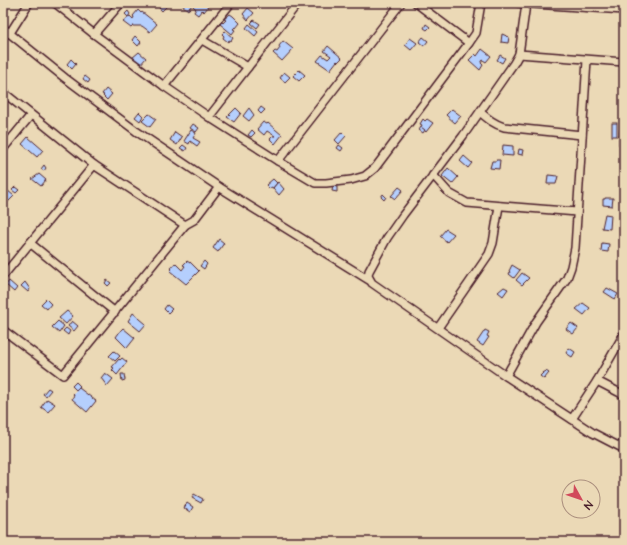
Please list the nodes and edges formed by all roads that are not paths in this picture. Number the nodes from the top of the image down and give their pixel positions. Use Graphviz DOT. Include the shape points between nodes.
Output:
graph roads {
  1 [pos="28,3"];
  2 [pos="55,3"];
  3 [pos="121,3"];
  4 [pos="231,3"];
  5 [pos="401,3"];
  6 [pos="416,3"];
  7 [pos="481,3"];
  8 [pos="296,4"];
  9 [pos="523,4"];
  10 [pos="624,10"];
  11 [pos="3,28"];
  12 [pos="7,34"];
  13 [pos="94,34"];
  14 [pos="202,40"];
  15 [pos="469,42"];
  16 [pos="519,54"];
  17 [pos="587,60"];
  18 [pos="624,62"];
  19 [pos="248,67"];
  20 [pos="164,86"];
  21 [pos="3,92"];
  22 [pos="480,112"];
  23 [pos="32,115"];
  24 [pos="209,117"];
  25 [pos="582,135"];
  26 [pos="3,149"];
  27 [pos="278,161"];
  28 [pos="94,165"];
  29 [pos="433,175"];
  30 [pos="219,187"];
  31 [pos="499,206"];
  32 [pos="578,212"];
  33 [pos="185,225"];
  34 [pos="30,243"];
  35 [pos="3,276"];
  36 [pos="369,280"];
  37 [pos="115,312"];
  38 [pos="438,328"];
  39 [pos="3,330"];
  40 [pos="624,334"];
  41 [pos="506,376"];
  42 [pos="597,381"];
  43 [pos="624,395"];
  44 [pos="572,419"];
  45 [pos="624,449"];
  1 -- 12 [label="street"];
  2 -- 13 [label="street"];
  3 -- 13 [label="street"];
  4 -- 14 [label="street"];
  5 -- 27 [label="street"];
  6 -- 15 [label="street"];
  7 -- 15 [label="street" via="476,32"];
  8 -- 19 [label="street"];
  9 -- 10 [label="street"];
  9 -- 16 [label="street"];
  11 -- 12 [label="street"];
  12 -- 30 [label="street" via="136,131"];
  13 -- 20 [label="street"];
  14 -- 19 [label="street"];
  14 -- 20 [label="street"];
  15 -- 27 [label="street" via="375,168 365,176 342,182 315,182"];
  16 -- 17 [label="street"];
  16 -- 22 [label="street"];
  17 -- 18 [label="street"];
  17 -- 25 [label="street"];
  19 -- 24 [label="street"];
  20 -- 24 [label="street"];
  21 -- 23 [label="street"];
  22 -- 25 [label="street" via="491,122 504,127"];
  22 -- 29 [label="street"];
  23 -- 26 [label="street"];
  23 -- 28 [label="street"];
  24 -- 27 [label="street"];
  25 -- 32 [label="street"];
  28 -- 33 [label="street"];
  28 -- 34 [label="street"];
  29 -- 31 [label="street" via="449,193 466,203"];
  29 -- 36 [label="street" via="387,238 369,271"];
  30 -- 33 [label="street" via="194,220"];
  30 -- 36 [label="street"];
  31 -- 32 [label="street"];
  31 -- 38 [label="street" via="493,243 485,262"];
  32 -- 41 [label="street" via="575,248 567,278 536,322"];
  33 -- 37 [label="street"];
  34 -- 35 [label="street"];
  34 -- 37 [label="street"];
  36 -- 38 [label="street"];
  37 -- 39 [label="street" via="63,375"];
  38 -- 41 [label="street"];
  40 -- 42 [label="street"];
  41 -- 44 [label="street"];
  42 -- 43 [label="street"];
  42 -- 44 [label="street"];
  44 -- 45 [label="street"];
}
